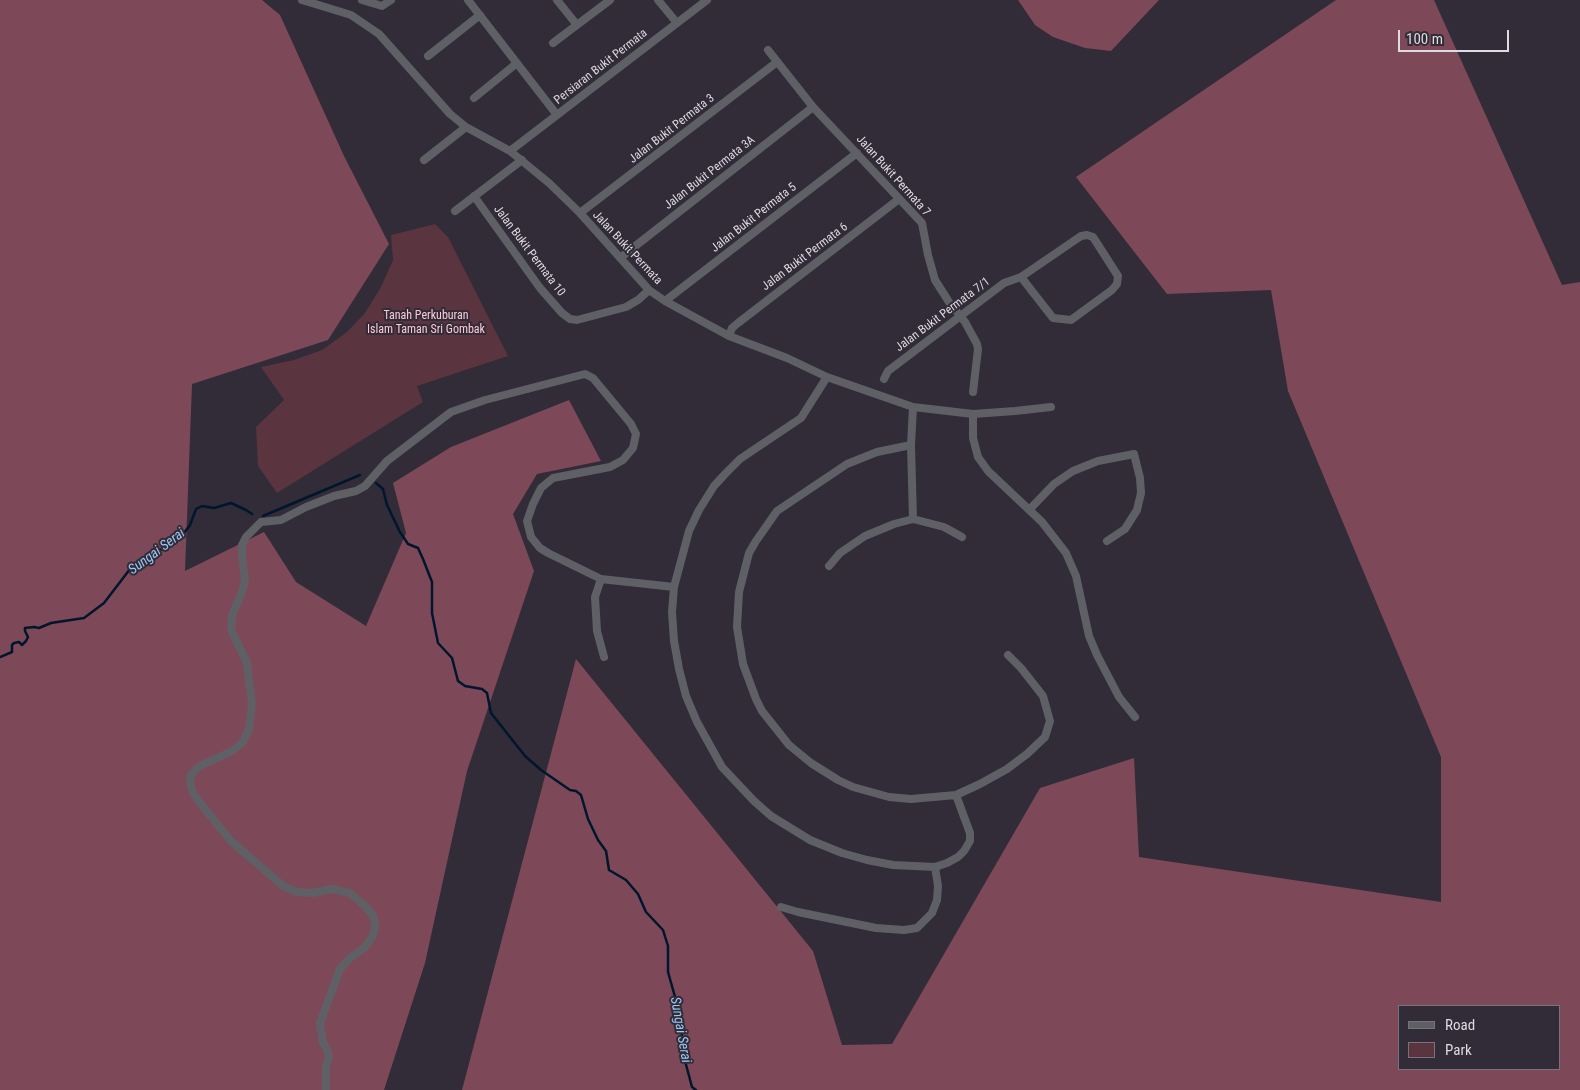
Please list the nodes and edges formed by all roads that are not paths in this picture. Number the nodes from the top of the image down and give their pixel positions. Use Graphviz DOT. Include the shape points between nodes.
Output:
graph roads {
  1 [pos="362,0"];
  2 [pos="391,0"];
  3 [pos="468,0"];
  4 [pos="557,0"];
  5 [pos="610,0"];
  6 [pos="658,0"];
  7 [pos="707,0"];
  8 [pos="308,1"];
  9 [pos="480,14"];
  10 [pos="676,23"];
  11 [pos="577,25"];
  12 [pos="553,43"];
  13 [pos="768,50"];
  14 [pos="428,56"];
  15 [pos="777,62"];
  16 [pos="518,64"];
  17 [pos="474,98"];
  18 [pos="813,107"];
  19 [pos="557,115"];
  20 [pos="466,127"];
  21 [pos="510,151"];
  22 [pos="857,153"];
  23 [pos="424,160"];
  24 [pos="522,160"];
  25 [pos="474,196"];
  26 [pos="899,199"];
  27 [pos="454,211"];
  28 [pos="580,214"];
  29 [pos="620,258"];
  30 [pos="1021,277"];
  31 [pos="649,290"];
  32 [pos="665,301"];
  33 [pos="960,316"];
  34 [pos="729,336"];
  35 [pos="827,377"];
  36 [pos="884,379"];
  37 [pos="972,392"];
  38 [pos="913,407"];
  39 [pos="1051,407"];
  40 [pos="973,414"];
  41 [pos="911,445"];
  42 [pos="1030,509"];
  43 [pos="914,519"];
  44 [pos="962,537"];
  45 [pos="1108,541"];
  46 [pos="829,566"];
  47 [pos="601,579"];
  48 [pos="674,587"];
  49 [pos="1008,655"];
  50 [pos="604,657"];
  51 [pos="1135,717"];
  52 [pos="956,795"];
  53 [pos="935,867"];
  54 [pos="781,907"];
  55 [pos="326,1090"];
  1 -- 2 [label="street" via="378,6"];
  3 -- 9 [label="street"];
  4 -- 11 [label="street"];
  5 -- 11 [label="street"];
  6 -- 10 [label="street"];
  7 -- 10 [label="street, Persiaran Bukit Permata"];
  8 -- 20 [label="street, Jalan Bukit Permata" via="351,15 379,34 450,114"];
  9 -- 14 [label="street"];
  9 -- 16 [label="street"];
  10 -- 19 [label="street, Persiaran Bukit Permata"];
  11 -- 12 [label="street"];
  13 -- 15 [label="street, Jalan Bukit Permata 7"];
  15 -- 18 [label="street, Jalan Bukit Permata 7"];
  15 -- 28 [label="street, Jalan Bukit Permata 3"];
  16 -- 17 [label="street"];
  16 -- 19 [label="street"];
  18 -- 22 [label="street, Jalan Bukit Permata 7"];
  18 -- 29 [label="street, Jalan Bukit Permata 3A"];
  19 -- 21 [label="street, Persiaran Bukit Permata"];
  20 -- 21 [label="street, Jalan Bukit Permata"];
  20 -- 23 [label="street"];
  21 -- 24 [label="street, Jalan Bukit Permata"];
  22 -- 26 [label="street, Jalan Bukit Permata 7"];
  22 -- 32 [label="street, Jalan Bukit Permata 5"];
  24 -- 25 [label="street"];
  24 -- 28 [label="street, Jalan Bukit Permata"];
  25 -- 27 [label="street"];
  25 -- 31 [label="street, Jalan Bukit Permata 10" via="540,288 570,319 626,307"];
  26 -- 33 [label="street, Jalan Bukit Permata 7" via="922,223 935,280"];
  26 -- 34 [label="street, Jalan Bukit Permata 6" via="738,322"];
  28 -- 29 [label="street, Jalan Bukit Permata"];
  29 -- 31 [label="street, Jalan Bukit Permata"];
  30 -- 30 [label="street, Jalan Bukit Permata 7/1" via="1052,318 1072,320 1112,290 1118,276 1093,237 1087,235"];
  30 -- 33 [label="street, Jalan Bukit Permata 7/1" via="1004,283"];
  31 -- 32 [label="street, Jalan Bukit Permata"];
  32 -- 34 [label="street, Jalan Bukit Permata"];
  33 -- 36 [label="street, Jalan Bukit Permata 7/1" via="888,371"];
  33 -- 37 [label="street, Jalan Bukit Permata 7" via="978,349"];
  34 -- 35 [label="street, Jalan Bukit Permata"];
  35 -- 38 [label="street, Jalan Bukit Permata"];
  35 -- 48 [label="street" via="802,418 740,459 714,486 689,531"];
  38 -- 40 [label="street, Jalan Bukit Permata"];
  38 -- 41 [label="street"];
  39 -- 40 [label="street, Jalan Bukit Permata"];
  40 -- 42 [label="street" via="973,438 978,457"];
  41 -- 43 [label="street"];
  41 -- 52 [label="street" via="876,452 847,464 777,511 749,553 739,592 737,627 743,664 762,711 789,745 811,763 838,780 871,793 911,799"];
  42 -- 45 [label="street" via="1054,484 1073,471 1098,460 1134,454 1142,493 1137,510 1125,529"];
  42 -- 51 [label="street" via="1066,553 1076,576 1089,636 1119,697"];
  43 -- 44 [label="street" via="944,527"];
  43 -- 46 [label="street" via="865,536 840,553"];
  47 -- 48 [label="street"];
  47 -- 50 [label="street" via="595,597 597,631"];
  47 -- 55 [label="street" via="540,548 531,537 527,521 540,488 553,478 610,467 623,460 633,448 636,434 631,424 593,378 585,374 452,412 387,461 365,486 306,507 281,520 261,522 246,537 242,545 245,581 232,615 231,630 247,663 252,704 249,729 243,742 232,752 198,767 190,782 193,793 231,841 283,886 297,892 312,893 332,888 350,893 374,917 374,936 340,969 320,1023 322,1044 328,1057"];
  48 -- 53 [label="street" via="674,641 686,696 722,767 740,787 771,816 810,840 867,860"];
  49 -- 52 [label="street" via="1043,696 1050,721 1044,737 1027,754 1007,769"];
  52 -- 53 [label="street" via="970,841 958,857"];
  53 -- 54 [label="street" via="937,900 932,913 917,928 876,928"];
}
